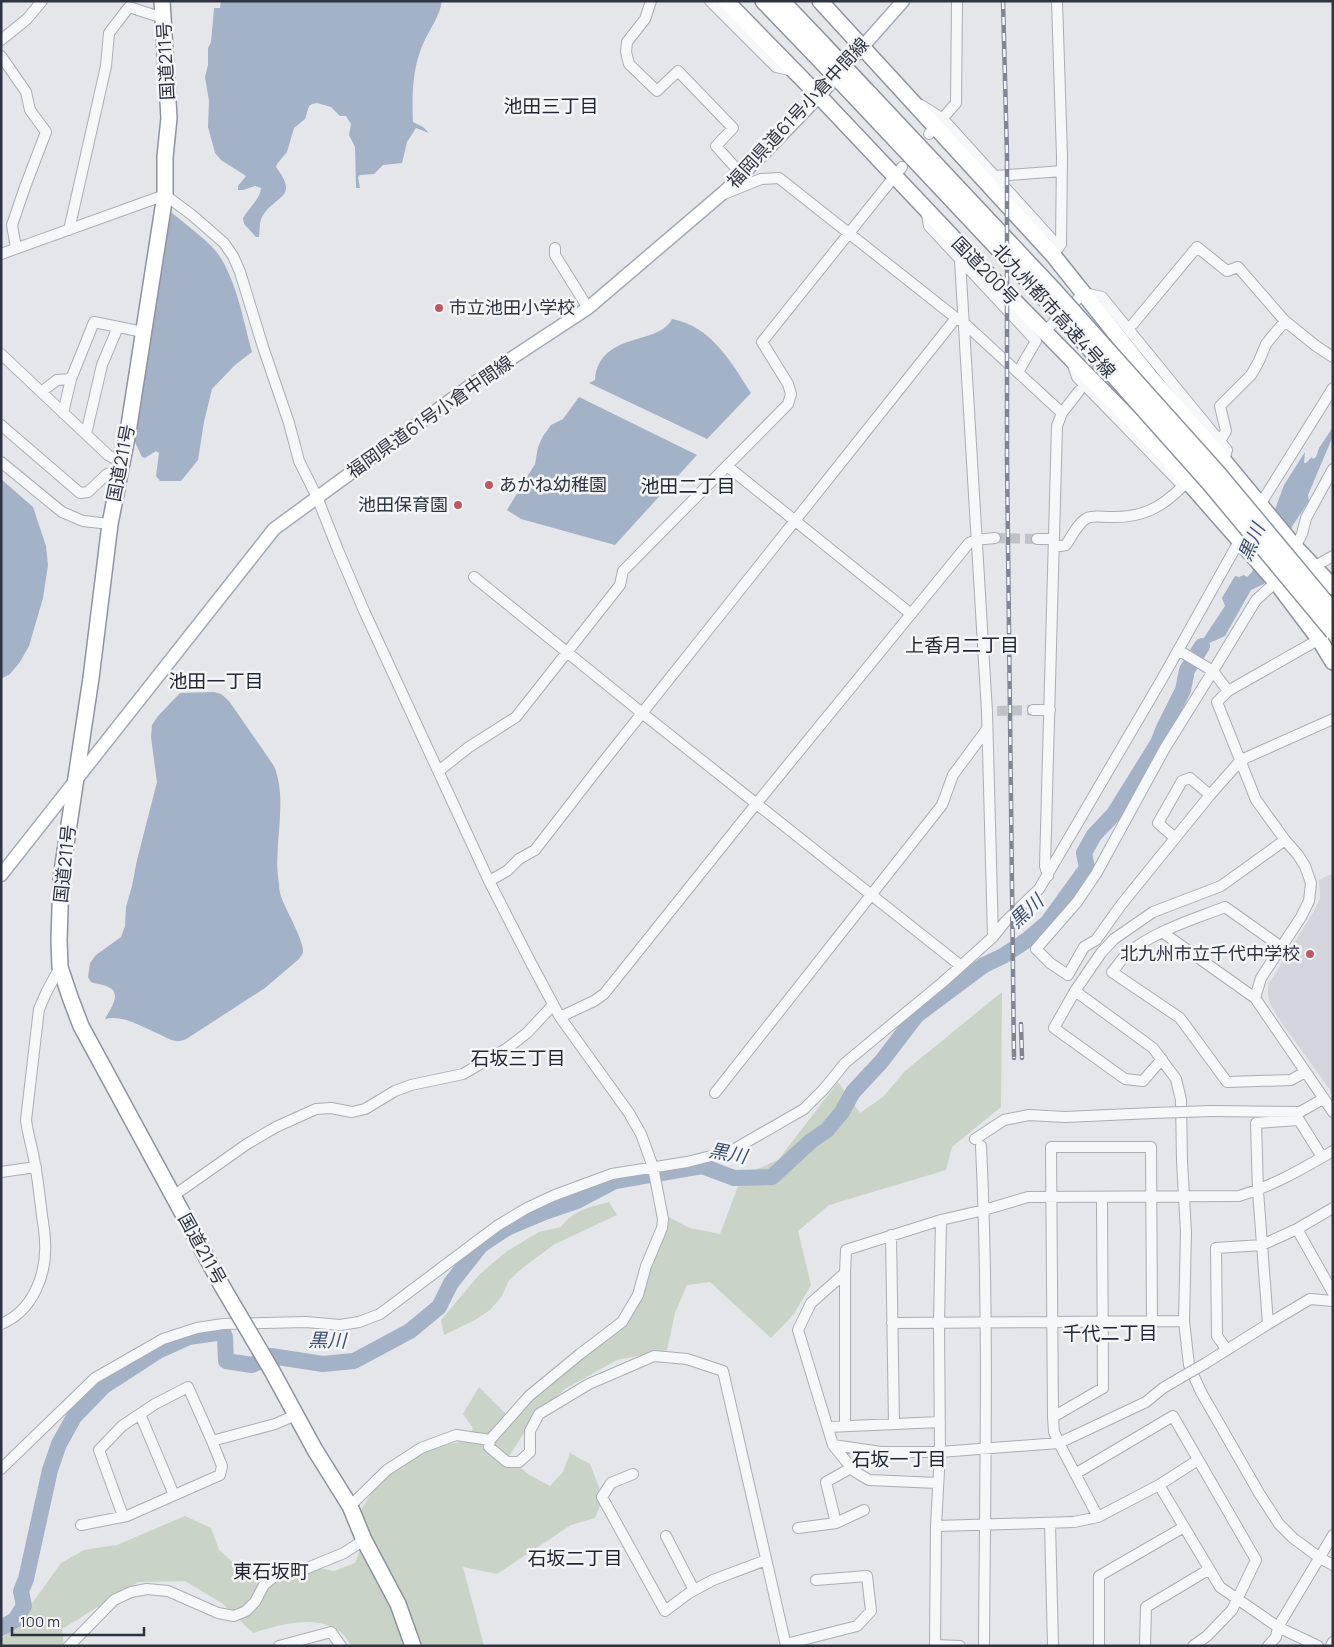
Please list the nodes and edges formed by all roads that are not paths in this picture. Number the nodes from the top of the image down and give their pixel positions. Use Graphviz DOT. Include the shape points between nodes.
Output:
graph roads {
  1 [pos="42,1"];
  2 [pos="162,1"];
  3 [pos="651,1"];
  4 [pos="763,1"];
  5 [pos="782,1"];
  6 [pos="820,1"];
  7 [pos="903,1"];
  8 [pos="956,1"];
  9 [pos="1057,1"];
  10 [pos="715,2"];
  11 [pos="163,18"];
  12 [pos="1,40"];
  13 [pos="861,46"];
  14 [pos="819,50"];
  15 [pos="1,56"];
  16 [pos="818,96"];
  17 [pos="936,126"];
  18 [pos="898,171"];
  19 [pos="1062,171"];
  20 [pos="742,175"];
  21 [pos="996,176"];
  22 [pos="165,195"];
  23 [pos="714,198"];
  24 [pos="926,208"];
  25 [pos="69,230"];
  26 [pos="849,234"];
  27 [pos="16,248"];
  28 [pos="555,248"];
  29 [pos="1056,251"];
  30 [pos="1,254"];
  31 [pos="960,260"];
  32 [pos="1084,292"];
  33 [pos="1050,296"];
  34 [pos="588,308"];
  35 [pos="959,320"];
  36 [pos="1285,321"];
  37 [pos="118,327"];
  38 [pos="1130,327"];
  39 [pos="143,332"];
  40 [pos="1040,337"];
  41 [pos="1,354"];
  42 [pos="1333,357"];
  43 [pos="1072,359"];
  44 [pos="1018,372"];
  45 [pos="71,379"];
  46 [pos="1333,388"];
  47 [pos="1084,390"];
  48 [pos="41,392"];
  49 [pos="63,412"];
  50 [pos="1062,412"];
  51 [pos="1,425"];
  52 [pos="86,434"];
  53 [pos="1220,441"];
  54 [pos="1224,461"];
  55 [pos="1,462"];
  56 [pos="1056,465"];
  57 [pos="726,466"];
  58 [pos="121,467"];
  59 [pos="1333,469"];
  60 [pos="1183,486"];
  61 [pos="317,497"];
  62 [pos="1262,506"];
  63 [pos="1211,508"];
  64 [pos="795,521"];
  65 [pos="110,524"];
  66 [pos="995,538"];
  67 [pos="1038,539"];
  68 [pos="975,540"];
  69 [pos="1241,542"];
  70 [pos="1054,543"];
  71 [pos="1293,544"];
  72 [pos="1333,556"];
  73 [pos="1315,566"];
  74 [pos="474,577"];
  75 [pos="1274,580"];
  76 [pos="1333,587"];
  77 [pos="1333,612"];
  78 [pos="911,614"];
  79 [pos="1328,634"];
  80 [pos="1179,652"];
  81 [pos="567,653"];
  82 [pos="1333,662"];
  83 [pos="1211,670"];
  84 [pos="1228,691"];
  85 [pos="1033,710"];
  86 [pos="1050,710"];
  87 [pos="642,714"];
  88 [pos="1333,719"];
  89 [pos="987,729"];
  90 [pos="1241,760"];
  91 [pos="440,770"];
  92 [pos="75,781"];
  93 [pos="1210,795"];
  94 [pos="756,804"];
  95 [pos="1175,838"];
  96 [pos="1286,840"];
  97 [pos="3,870"];
  98 [pos="1048,876"];
  99 [pos="489,881"];
  100 [pos="872,895"];
  101 [pos="1162,932"];
  102 [pos="993,937"];
  103 [pos="1280,946"];
  104 [pos="961,966"];
  105 [pos="60,967"];
  106 [pos="1075,992"];
  107 [pos="1255,998"];
  108 [pos="553,1005"];
  109 [pos="560,1017"];
  110 [pos="1162,1059"];
  111 [pos="1305,1072"];
  112 [pos="714,1093"];
  113 [pos="1323,1099"];
  114 [pos="1333,1112"];
  115 [pos="1333,1150"];
  116 [pos="1322,1157"];
  117 [pos="36,1167"];
  118 [pos="653,1169"];
  119 [pos="1,1172"];
  120 [pos="1258,1191"];
  121 [pos="173,1196"];
  122 [pos="1184,1196"];
  123 [pos="1051,1197"];
  124 [pos="1102,1197"];
  125 [pos="1151,1197"];
  126 [pos="1333,1208"];
  127 [pos="984,1210"];
  128 [pos="941,1220"];
  129 [pos="1297,1229"];
  130 [pos="891,1235"];
  131 [pos="1262,1245"];
  132 [pos="845,1273"];
  133 [pos="1333,1293"];
  134 [pos="1333,1301"];
  135 [pos="1152,1320"];
  136 [pos="1052,1321"];
  137 [pos="1102,1321"];
  138 [pos="1184,1321"];
  139 [pos="892,1323"];
  140 [pos="939,1323"];
  141 [pos="986,1323"];
  142 [pos="1,1324"];
  143 [pos="1268,1324"];
  144 [pos="1227,1350"];
  145 [pos="140,1414"];
  146 [pos="296,1415"];
  147 [pos="1053,1417"];
  148 [pos="940,1422"];
  149 [pos="894,1424"];
  150 [pos="845,1426"];
  151 [pos="828,1427"];
  152 [pos="490,1440"];
  153 [pos="212,1441"];
  154 [pos="1058,1444"];
  155 [pos="834,1445"];
  156 [pos="986,1449"];
  157 [pos="940,1452"];
  158 [pos="1198,1460"];
  159 [pos="851,1468"];
  160 [pos="1,1469"];
  161 [pos="633,1474"];
  162 [pos="1075,1474"];
  163 [pos="938,1482"];
  164 [pos="1159,1485"];
  165 [pos="174,1495"];
  166 [pos="350,1506"];
  167 [pos="864,1510"];
  168 [pos="123,1516"];
  169 [pos="1098,1516"];
  170 [pos="836,1523"];
  171 [pos="1050,1523"];
  172 [pos="985,1524"];
  173 [pos="81,1525"];
  174 [pos="936,1526"];
  175 [pos="1184,1527"];
  176 [pos="798,1528"];
  177 [pos="1333,1535"];
  178 [pos="666,1536"];
  179 [pos="364,1540"];
  180 [pos="1320,1558"];
  181 [pos="766,1560"];
  182 [pos="1333,1565"];
  183 [pos="1208,1570"];
  184 [pos="816,1580"];
  185 [pos="694,1590"];
  186 [pos="1236,1600"];
  187 [pos="1278,1627"];
  188 [pos="1333,1642"];
  189 [pos="786,1645"];
  190 [pos="69,1646"];
  191 [pos="279,1646"];
  192 [pos="341,1646"];
  193 [pos="413,1646"];
  194 [pos="935,1646"];
  195 [pos="960,1646"];
  196 [pos="984,1646"];
  197 [pos="1052,1646"];
  198 [pos="1099,1646"];
  199 [pos="1145,1646"];
  200 [pos="1193,1646"];
  201 [pos="1268,1646"];
  202 [pos="1318,1646"];
  203 [pos="1331,1646"];
  1 -- 12 [label="street" via="27,19"];
  2 -- 11 [label="highway, 国道211号"];
  3 -- 20 [label="street" via="645,19 627,42 629,64 657,91 678,71 733,128 716,146"];
  4 -- 14 [label="highway, 北九州都市高速4号線"];
  5 -- 14 [label="highway, 北九州都市高速4号線"];
  6 -- 13 [label="highway"];
  7 -- 13 [label="main road, 福岡県道61号小倉中間線"];
  8 -- 17 [label="street" via="956,103"];
  9 -- 19 [label="street"];
  10 -- 16 [label="highway, 国道200号"];
  11 -- 22 [label="highway, 国道211号" via="169,118"];
  11 -- 25 [label="street" via="130,7 109,33 106,66"];
  13 -- 16 [label="main road, 福岡県道61号小倉中間線"];
  13 -- 17 [label="highway"];
  14 -- 33 [label="highway, 北九州都市高速4号線, bridge"];
  15 -- 27 [label="street" via="26,92 30,110 46,132 12,225"];
  16 -- 18 [label="highway, 国道200号"];
  16 -- 20 [label="main road, 福岡県道61号小倉中間線"];
  17 -- 21 [label="street"];
  17 -- 29 [label="highway"];
  18 -- 24 [label="highway, 国道200号"];
  18 -- 26 [label="street"];
  19 -- 21 [label="street"];
  19 -- 29 [label="street" via="1061,244"];
  20 -- 23 [label="main road, 福岡県道61号小倉中間線"];
  21 -- 29 [label="street"];
  22 -- 25 [label="street"];
  22 -- 39 [label="highway, 国道211号"];
  22 -- 61 [label="street" via="218,238 233,256 299,461"];
  23 -- 26 [label="street" via="761,178 779,178"];
  23 -- 34 [label="main road, 福岡県道61号小倉中間線"];
  24 -- 31 [label="street" via="929,226"];
  24 -- 40 [label="highway, 国道200号"];
  25 -- 27 [label="street"];
  26 -- 35 [label="street"];
  26 -- 57 [label="street" via="762,342 791,394 788,404"];
  27 -- 30 [label="street"];
  28 -- 34 [label="street" via="554,255"];
  29 -- 32 [label="highway"];
  31 -- 35 [label="street"];
  31 -- 40 [label="street"];
  32 -- 38 [label="street" via="1102,297"];
  32 -- 40 [label="street"];
  32 -- 54 [label="highway" via="1151,378"];
  33 -- 77 [label="highway, 北九州都市高速4号線, bridge" via="1211,466"];
  33 -- 79 [label="highway, 北九州都市高速4号線, bridge" via="1210,484"];
  34 -- 61 [label="main road, 福岡県道61号小倉中間線" via="474,383"];
  35 -- 44 [label="street"];
  35 -- 64 [label="street"];
  35 -- 68 [label="street"];
  36 -- 38 [label="street" via="1238,267 1227,271 1197,246"];
  36 -- 42 [label="street"];
  36 -- 53 [label="street" via="1266,344 1251,376 1220,406 1226,431"];
  37 -- 39 [label="street"];
  37 -- 45 [label="street" via="94,322"];
  37 -- 52 [label="street" via="102,365"];
  38 -- 53 [label="street"];
  39 -- 58 [label="highway, 国道211号"];
  40 -- 43 [label="highway, 国道200号"];
  40 -- 44 [label="street"];
  41 -- 48 [label="street"];
  43 -- 47 [label="street"];
  43 -- 63 [label="highway, 国道200号" via="1154,443"];
  44 -- 50 [label="street"];
  45 -- 48 [label="street" via="57,380"];
  45 -- 49 [label="street"];
  46 -- 62 [label="street"];
  47 -- 50 [label="street"];
  47 -- 56 [label="street" via="1064,424"];
  47 -- 60 [label="street"];
  48 -- 49 [label="street"];
  49 -- 52 [label="street"];
  50 -- 56 [label="street" via="1057,426"];
  51 -- 58 [label="street" via="80,493 88,492 107,474"];
  52 -- 58 [label="street"];
  53 -- 54 [label="street" via="1227,450"];
  54 -- 62 [label="highway"];
  55 -- 65 [label="street" via="62,512 83,520"];
  56 -- 70 [label="street"];
  57 -- 64 [label="street"];
  57 -- 81 [label="street" via="623,572 620,584"];
  58 -- 65 [label="highway, 国道211号"];
  59 -- 71 [label="street" via="1306,518 1302,534"];
  60 -- 63 [label="street" via="1198,503"];
  60 -- 70 [label="street" via="1169,500 1131,517 1090,516 1066,545"];
  61 -- 91 [label="street" via="365,613"];
  61 -- 92 [label="main road, 福岡県道61号小倉中間線" via="274,530"];
  62 -- 69 [label="street"];
  62 -- 71 [label="highway"];
  63 -- 69 [label="highway, 国道200号"];
  64 -- 78 [label="street"];
  64 -- 87 [label="street"];
  65 -- 92 [label="highway, 国道211号"];
  66 -- 68 [label="street"];
  67 -- 70 [label="street"];
  68 -- 78 [label="street" via="969,543"];
  68 -- 89 [label="street" via="992,711"];
  69 -- 75 [label="highway, 国道200号"];
  69 -- 80 [label="street"];
  70 -- 86 [label="street"];
  71 -- 73 [label="highway"];
  71 -- 75 [label="street"];
  72 -- 73 [label="street"];
  73 -- 76 [label="highway"];
  74 -- 81 [label="street"];
  75 -- 79 [label="highway, 国道200号"];
  75 -- 83 [label="street" via="1256,600"];
  78 -- 94 [label="street"];
  79 -- 82 [label="highway, 国道200号"];
  79 -- 84 [label="street"];
  80 -- 83 [label="street"];
  80 -- 98 [label="street"];
  81 -- 87 [label="street"];
  81 -- 91 [label="street" via="516,717"];
  83 -- 84 [label="street"];
  83 -- 95 [label="street" via="1096,874 1077,902 1036,949 1050,964 1068,975 1084,947 1096,940"];
  84 -- 90 [label="street" via="1217,702"];
  85 -- 86 [label="street"];
  86 -- 98 [label="street" via="1045,866"];
  87 -- 94 [label="street"];
  87 -- 99 [label="street" via="535,850"];
  88 -- 90 [label="street"];
  89 -- 100 [label="street" via="953,775 942,805"];
  89 -- 102 [label="street"];
  90 -- 93 [label="street"];
  90 -- 96 [label="street" via="1256,800"];
  91 -- 99 [label="street"];
  92 -- 97 [label="main road, 福岡県道61号小倉中間線"];
  92 -- 105 [label="highway, 国道211号" via="61,878"];
  93 -- 95 [label="street"];
  93 -- 95 [label="street" via="1190,778 1182,781 1158,824"];
  94 -- 100 [label="street"];
  94 -- 109 [label="street" via="604,994"];
  96 -- 103 [label="street" via="1305,866 1311,883 1309,901"];
  96 -- 106 [label="street" via="1221,886 1153,912 1134,924 1101,953"];
  98 -- 102 [label="street" via="1040,889"];
  99 -- 108 [label="street"];
  100 -- 104 [label="street"];
  100 -- 112 [label="street"];
  101 -- 103 [label="street" via="1225,907"];
  101 -- 107 [label="street"];
  101 -- 111 [label="street" via="1125,955 1112,972 1180,1018 1227,1082 1291,1080"];
  102 -- 104 [label="street"];
  103 -- 107 [label="street" via="1261,978"];
  104 -- 118 [label="street" via="845,1063 804,1109 731,1151"];
  105 -- 117 [label="street" via="39,1009 33,1056 26,1120"];
  105 -- 121 [label="highway, 国道211号" via="81,1026"];
  106 -- 110 [label="street" via="1153,1048"];
  106 -- 110 [label="street" via="1054,1028 1125,1079 1143,1081"];
  107 -- 111 [label="street"];
  108 -- 109 [label="street"];
  108 -- 121 [label="street" via="527,1033 463,1074 395,1090 365,1110 316,1109 247,1144"];
  109 -- 118 [label="street" via="629,1113 641,1134"];
  110 -- 122 [label="street" via="1176,1079 1181,1100"];
  111 -- 113 [label="street"];
  113 -- 114 [label="street"];
  113 -- 127 [label="street, bridge" via="1300,1112 1029,1115 1004,1120 978,1143"];
  115 -- 116 [label="street"];
  116 -- 120 [label="street"];
  116 -- 120 [label="street" via="1299,1120 1256,1123"];
  117 -- 119 [label="street"];
  117 -- 142 [label="street" via="46,1243 44,1266 27,1306 12,1320"];
  118 -- 152 [label="street" via="662,1228 638,1295 622,1322 529,1396"];
  118 -- 160 [label="street" via="612,1174 527,1208 497,1226 380,1314 359,1322 340,1325 306,1322 223,1324 163,1339 95,1378"];
  120 -- 122 [label="street" via="1239,1196"];
  120 -- 131 [label="street"];
  121 -- 146 [label="highway, 国道211号, bridge"];
  122 -- 125 [label="street"];
  122 -- 138 [label="street"];
  123 -- 124 [label="street"];
  123 -- 125 [label="street" via="1051,1147 1151,1147"];
  123 -- 127 [label="street" via="1028,1197"];
  123 -- 136 [label="street"];
  124 -- 125 [label="street"];
  124 -- 137 [label="street"];
  125 -- 135 [label="street"];
  126 -- 129 [label="street"];
  127 -- 128 [label="street"];
  127 -- 141 [label="street"];
  128 -- 130 [label="street"];
  128 -- 140 [label="street"];
  129 -- 131 [label="street"];
  129 -- 133 [label="street"];
  130 -- 132 [label="street" via="846,1250"];
  130 -- 139 [label="street"];
  131 -- 143 [label="street"];
  131 -- 144 [label="street" via="1216,1248 1217,1336"];
  132 -- 150 [label="street"];
  132 -- 151 [label="street" via="811,1303 798,1330"];
  134 -- 143 [label="street" via="1310,1299"];
  135 -- 137 [label="street"];
  135 -- 138 [label="street"];
  136 -- 137 [label="street"];
  136 -- 141 [label="street"];
  136 -- 147 [label="street"];
  137 -- 147 [label="street" via="1103,1388"];
  138 -- 180 [label="street" via="1189,1365 1201,1392 1279,1524"];
  139 -- 140 [label="street"];
  139 -- 149 [label="street"];
  140 -- 141 [label="street"];
  140 -- 148 [label="street"];
  141 -- 156 [label="street"];
  143 -- 144 [label="street"];
  144 -- 154 [label="street, bridge" via="1163,1388 1146,1402"];
  145 -- 153 [label="street" via="188,1387"];
  145 -- 165 [label="street"];
  145 -- 168 [label="street" via="122,1426 99,1450"];
  146 -- 153 [label="street"];
  146 -- 166 [label="highway, 国道211号"];
  147 -- 154 [label="street"];
  148 -- 149 [label="street"];
  148 -- 157 [label="street"];
  149 -- 150 [label="street"];
  150 -- 151 [label="street"];
  151 -- 155 [label="street"];
  152 -- 166 [label="street" via="456,1435 421,1448 387,1470"];
  152 -- 181 [label="street" via="489,1447 506,1462 519,1462 530,1452 530,1431 539,1414 589,1384 654,1356 687,1359 722,1370"];
  153 -- 165 [label="street" via="222,1466 220,1475"];
  154 -- 156 [label="street"];
  154 -- 162 [label="street"];
  155 -- 157 [label="street" via="881,1452"];
  155 -- 159 [label="street"];
  156 -- 157 [label="street"];
  156 -- 172 [label="street"];
  157 -- 163 [label="street"];
  158 -- 162 [label="street" via="1173,1416"];
  158 -- 164 [label="street"];
  158 -- 186 [label="street" via="1256,1560"];
  159 -- 163 [label="street" via="869,1480"];
  159 -- 170 [label="street" via="826,1482"];
  161 -- 185 [label="street" via="611,1483 602,1497 665,1611"];
  162 -- 169 [label="street"];
  163 -- 174 [label="street"];
  164 -- 169 [label="street"];
  164 -- 175 [label="street"];
  165 -- 168 [label="street"];
  166 -- 179 [label="highway, 国道211号"];
  167 -- 170 [label="street"];
  168 -- 173 [label="street"];
  169 -- 171 [label="street"];
  170 -- 176 [label="street"];
  171 -- 172 [label="street"];
  171 -- 197 [label="street"];
  172 -- 174 [label="street"];
  172 -- 196 [label="street"];
  174 -- 194 [label="street"];
  175 -- 183 [label="street"];
  175 -- 198 [label="street" via="1099,1576"];
  177 -- 180 [label="street"];
  178 -- 185 [label="street"];
  179 -- 190 [label="street" via="344,1553 300,1571 278,1573 264,1585 256,1602 234,1616 218,1614 168,1591 147,1589 131,1592 114,1600"];
  179 -- 193 [label="highway, 国道211号" via="398,1604"];
  180 -- 182 [label="street"];
  180 -- 187 [label="street"];
  181 -- 185 [label="street"];
  181 -- 189 [label="street"];
  183 -- 186 [label="street" via="1220,1587"];
  183 -- 199 [label="street" via="1146,1607"];
  184 -- 189 [label="street" via="867,1576 870,1611 857,1626"];
  186 -- 187 [label="street"];
  186 -- 200 [label="street" via="1232,1610"];
  187 -- 201 [label="street" via="1276,1637"];
  187 -- 202 [label="street"];
  188 -- 203 [label="street"];
  191 -- 192 [label="street" via="331,1632"];
  194 -- 195 [label="street"];
}
